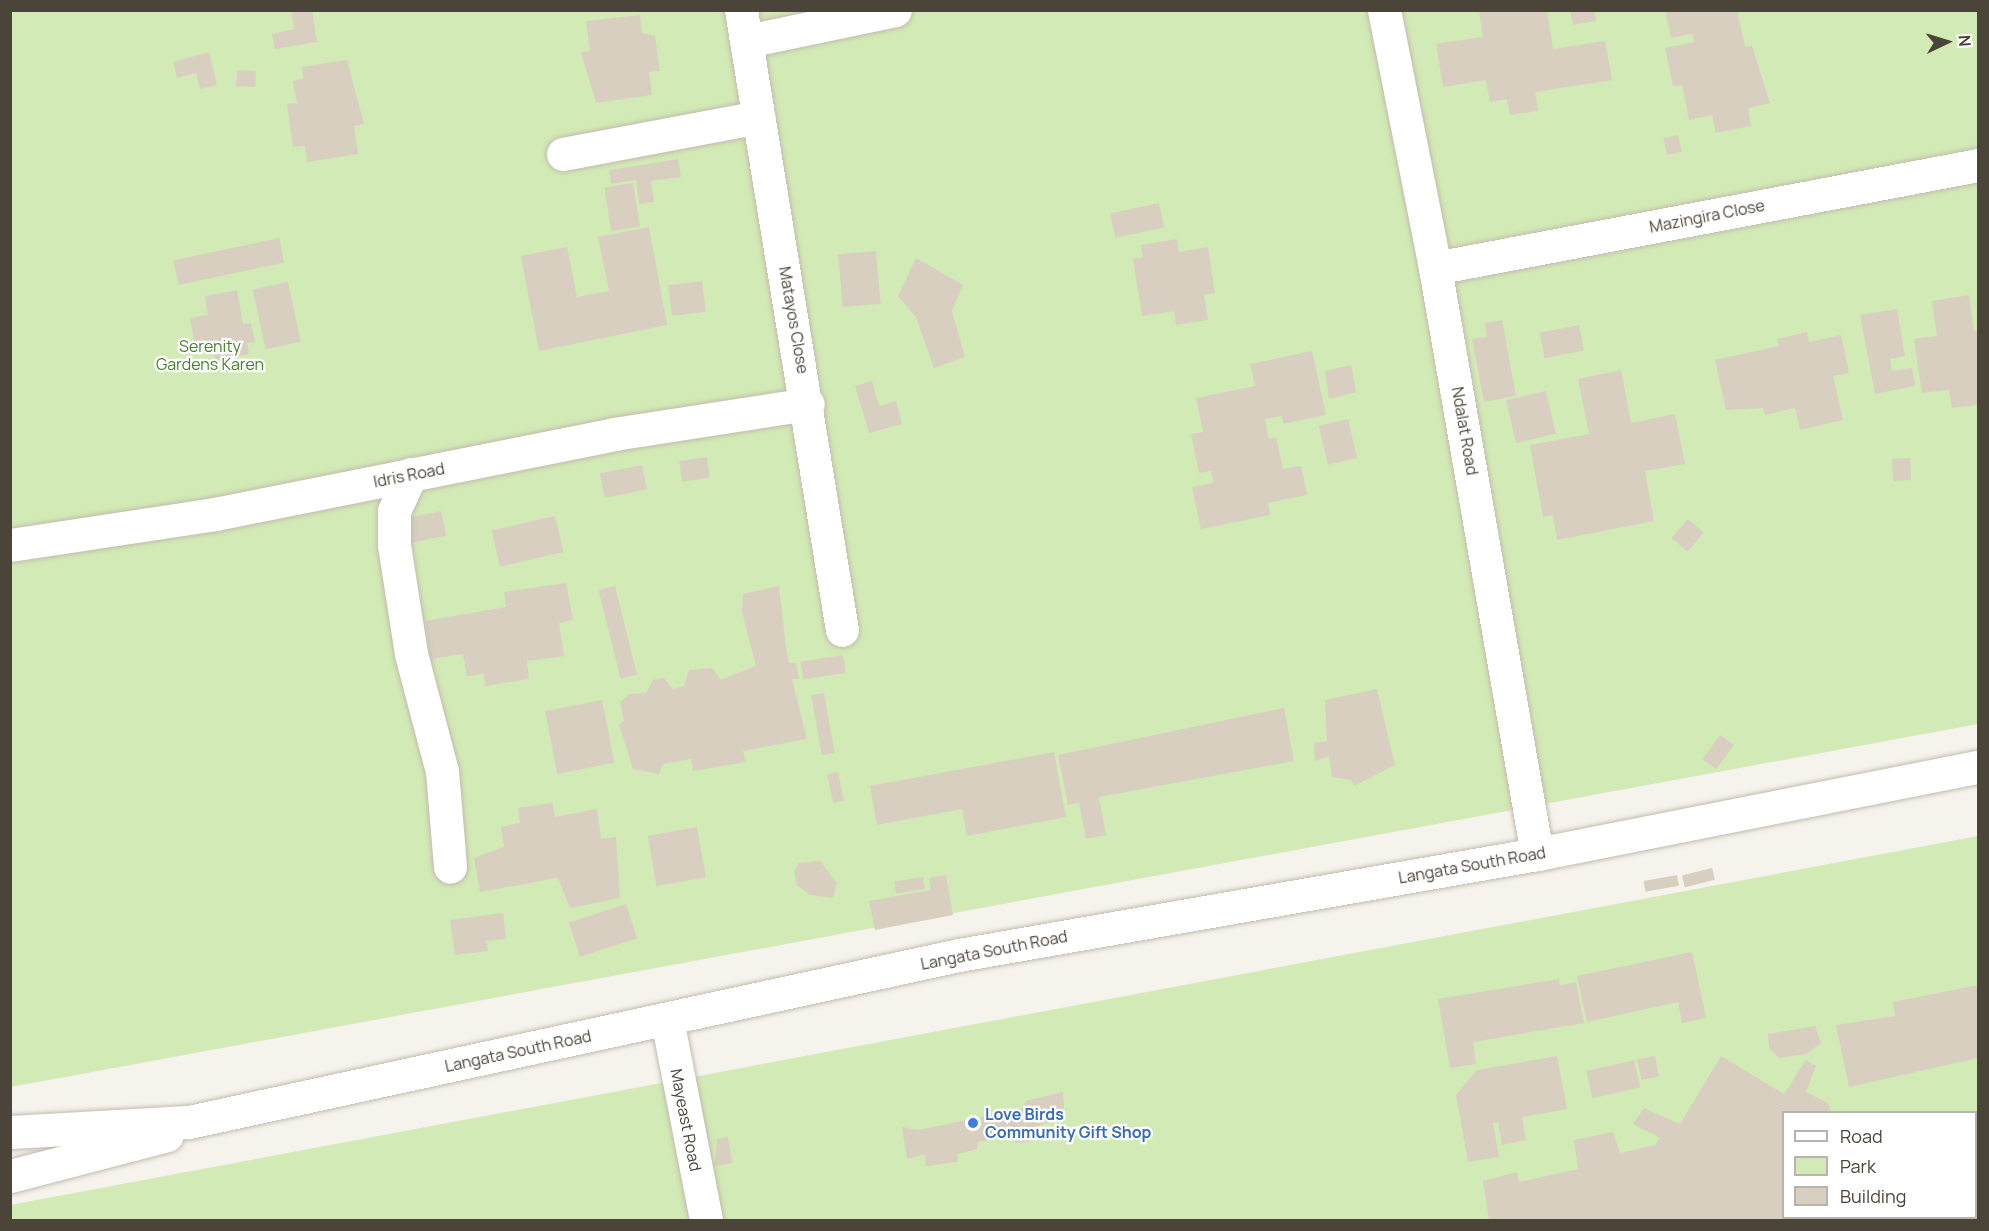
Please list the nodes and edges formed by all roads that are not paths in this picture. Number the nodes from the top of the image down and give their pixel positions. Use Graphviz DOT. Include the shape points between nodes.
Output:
graph roads {
  1 [pos="895,10"];
  2 [pos="1384,10"];
  3 [pos="744,26"];
  4 [pos="759,117"];
  5 [pos="563,154"];
  6 [pos="1978,165"];
  7 [pos="1436,268"];
  8 [pos="808,405"];
  9 [pos="411,474"];
  10 [pos="10,545"];
  11 [pos="842,630"];
  12 [pos="1978,767"];
  13 [pos="1537,854"];
  14 [pos="450,867"];
  15 [pos="667,1019"];
  16 [pos="189,1122"];
  17 [pos="10,1132"];
  18 [pos="10,1176"];
  19 [pos="706,1221"];
  1 -- 3 [label="street"];
  2 -- 7 [label="street, Ndalat Road"];
  3 -- 4 [label="street, Matayos Close"];
  4 -- 5 [label="street"];
  4 -- 8 [label="street, Matayos Close"];
  6 -- 7 [label="street, Mazingira Close"];
  7 -- 13 [label="street, Ndalat Road"];
  8 -- 9 [label="street, Idris Road" via="614,434"];
  8 -- 11 [label="street, Matayos Close"];
  9 -- 10 [label="street, Idris Road" via="215,514"];
  9 -- 14 [label="street" via="394,511 394,545 411,654 441,771"];
  12 -- 13 [label="street, Langata South Road"];
  13 -- 15 [label="street, Langata South Road" via="959,955"];
  15 -- 16 [label="street, Langata South Road"];
  15 -- 19 [label="street, Mayeast Road"];
  16 -- 17 [label="street, Langata South Road"];
  16 -- 18 [label="street" via="153,1142"];
}
